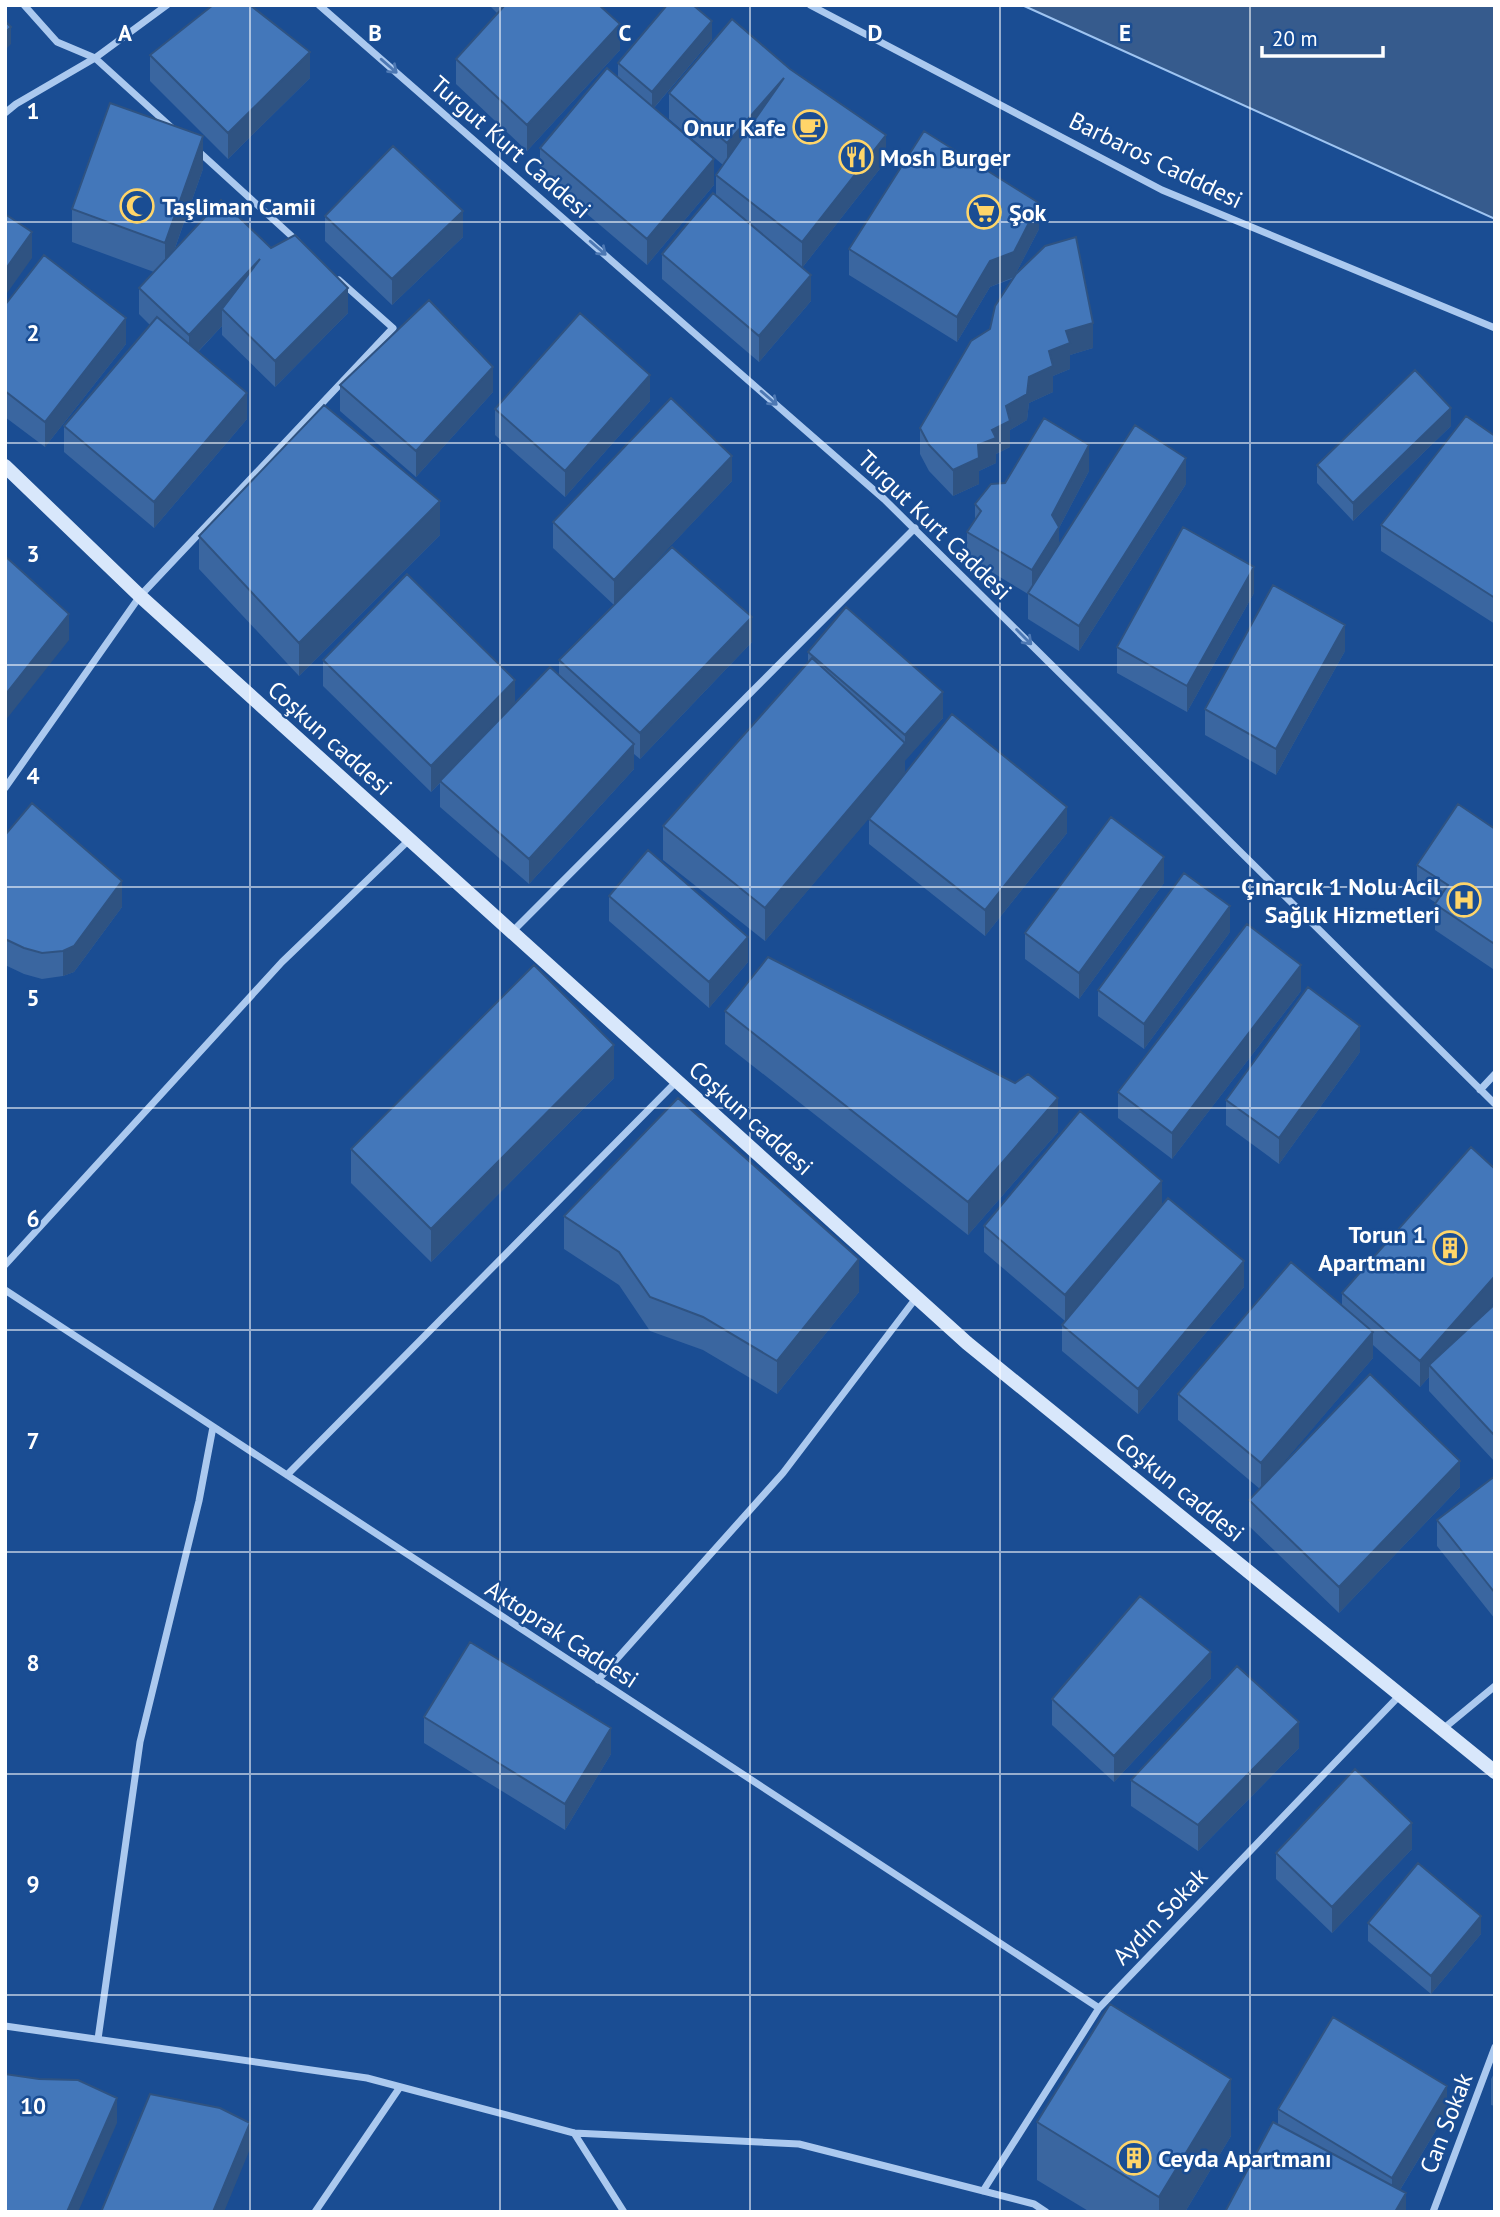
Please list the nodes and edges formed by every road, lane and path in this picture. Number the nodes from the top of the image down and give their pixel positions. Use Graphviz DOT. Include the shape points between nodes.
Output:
graph roads {
  1 [pos="24,5"];
  2 [pos="167,5"];
  3 [pos="319,5"];
  4 [pos="810,5"];
  5 [pos="95,58"];
  6 [pos="5,113"];
  7 [pos="177,132"];
  8 [pos="187,142"];
  9 [pos="300,244"];
  10 [pos="331,272"];
  11 [pos="1495,328"];
  12 [pos="5,466"];
  13 [pos="915,528"];
  14 [pos="140,596"];
  15 [pos="5,788"];
  16 [pos="409,840"];
  17 [pos="512,932"];
  18 [pos="1495,1074"];
  19 [pos="677,1081"];
  20 [pos="1480,1090"];
  21 [pos="1495,1104"];
  22 [pos="5,1265"];
  23 [pos="5,1290"];
  24 [pos="916,1297"];
  25 [pos="213,1427"];
  26 [pos="287,1475"];
  27 [pos="598,1680"];
  28 [pos="1495,1686"];
  29 [pos="1400,1695"];
  30 [pos="1443,1730"];
  31 [pos="1495,1772"];
  32 [pos="1099,2008"];
  33 [pos="5,2025"];
  34 [pos="98,2039"];
  35 [pos="1495,2047"];
  36 [pos="400,2087"];
  37 [pos="574,2133"];
  38 [pos="983,2191"];
  39 [pos="315,2212"];
  40 [pos="624,2212"];
  41 [pos="1046,2212"];
  42 [pos="1433,2212"];
  1 -- 5 [label="street" via="57,42"];
  2 -- 5 [label="street"];
  3 -- 13 [label="street, Turgut Kurt Caddesi, one-way"];
  4 -- 11 [label="street, Barbaros Cadddesi" via="1162,190"];
  5 -- 6 [label="street"];
  5 -- 7 [label="street"];
  8 -- 9 [label="street"];
  10 -- 14 [label="street" via="393,328"];
  12 -- 14 [label="street, Coşkun caddesi"];
  13 -- 17 [label="street"];
  13 -- 20 [label="street, Turgut Kurt Caddesi, one-way"];
  14 -- 15 [label="street"];
  14 -- 16 [label="street, Coşkun caddesi"];
  16 -- 17 [label="street, Coşkun caddesi"];
  16 -- 22 [label="street" via="282,962"];
  17 -- 19 [label="street, Coşkun caddesi"];
  18 -- 20 [label="street"];
  19 -- 24 [label="street, Coşkun caddesi"];
  19 -- 26 [label="street"];
  20 -- 21 [label="street, Turgut Kurt Caddesi"];
  23 -- 25 [label="street, Aktoprak Caddesi"];
  24 -- 27 [label="street" via="783,1473"];
  24 -- 29 [label="street, Coşkun caddesi"];
  25 -- 26 [label="street, Aktoprak Caddesi"];
  25 -- 34 [label="street" via="200,1501 140,1742"];
  26 -- 27 [label="street, Aktoprak Caddesi"];
  27 -- 32 [label="street, Aktoprak Caddesi"];
  28 -- 30 [label="street"];
  29 -- 30 [label="street, Coşkun caddesi"];
  29 -- 32 [label="street, Aydın Sokak"];
  30 -- 31 [label="street, Coşkun caddesi"];
  32 -- 38 [label="street, Aydın Sokak"];
  33 -- 34 [label="street"];
  34 -- 36 [label="street" via="367,2078"];
  35 -- 42 [label="street, Can Sokak"];
  36 -- 37 [label="street"];
  36 -- 39 [label="street"];
  37 -- 38 [label="street" via="799,2144"];
  37 -- 40 [label="street"];
  38 -- 41 [label="street" via="1034,2204"];
}
